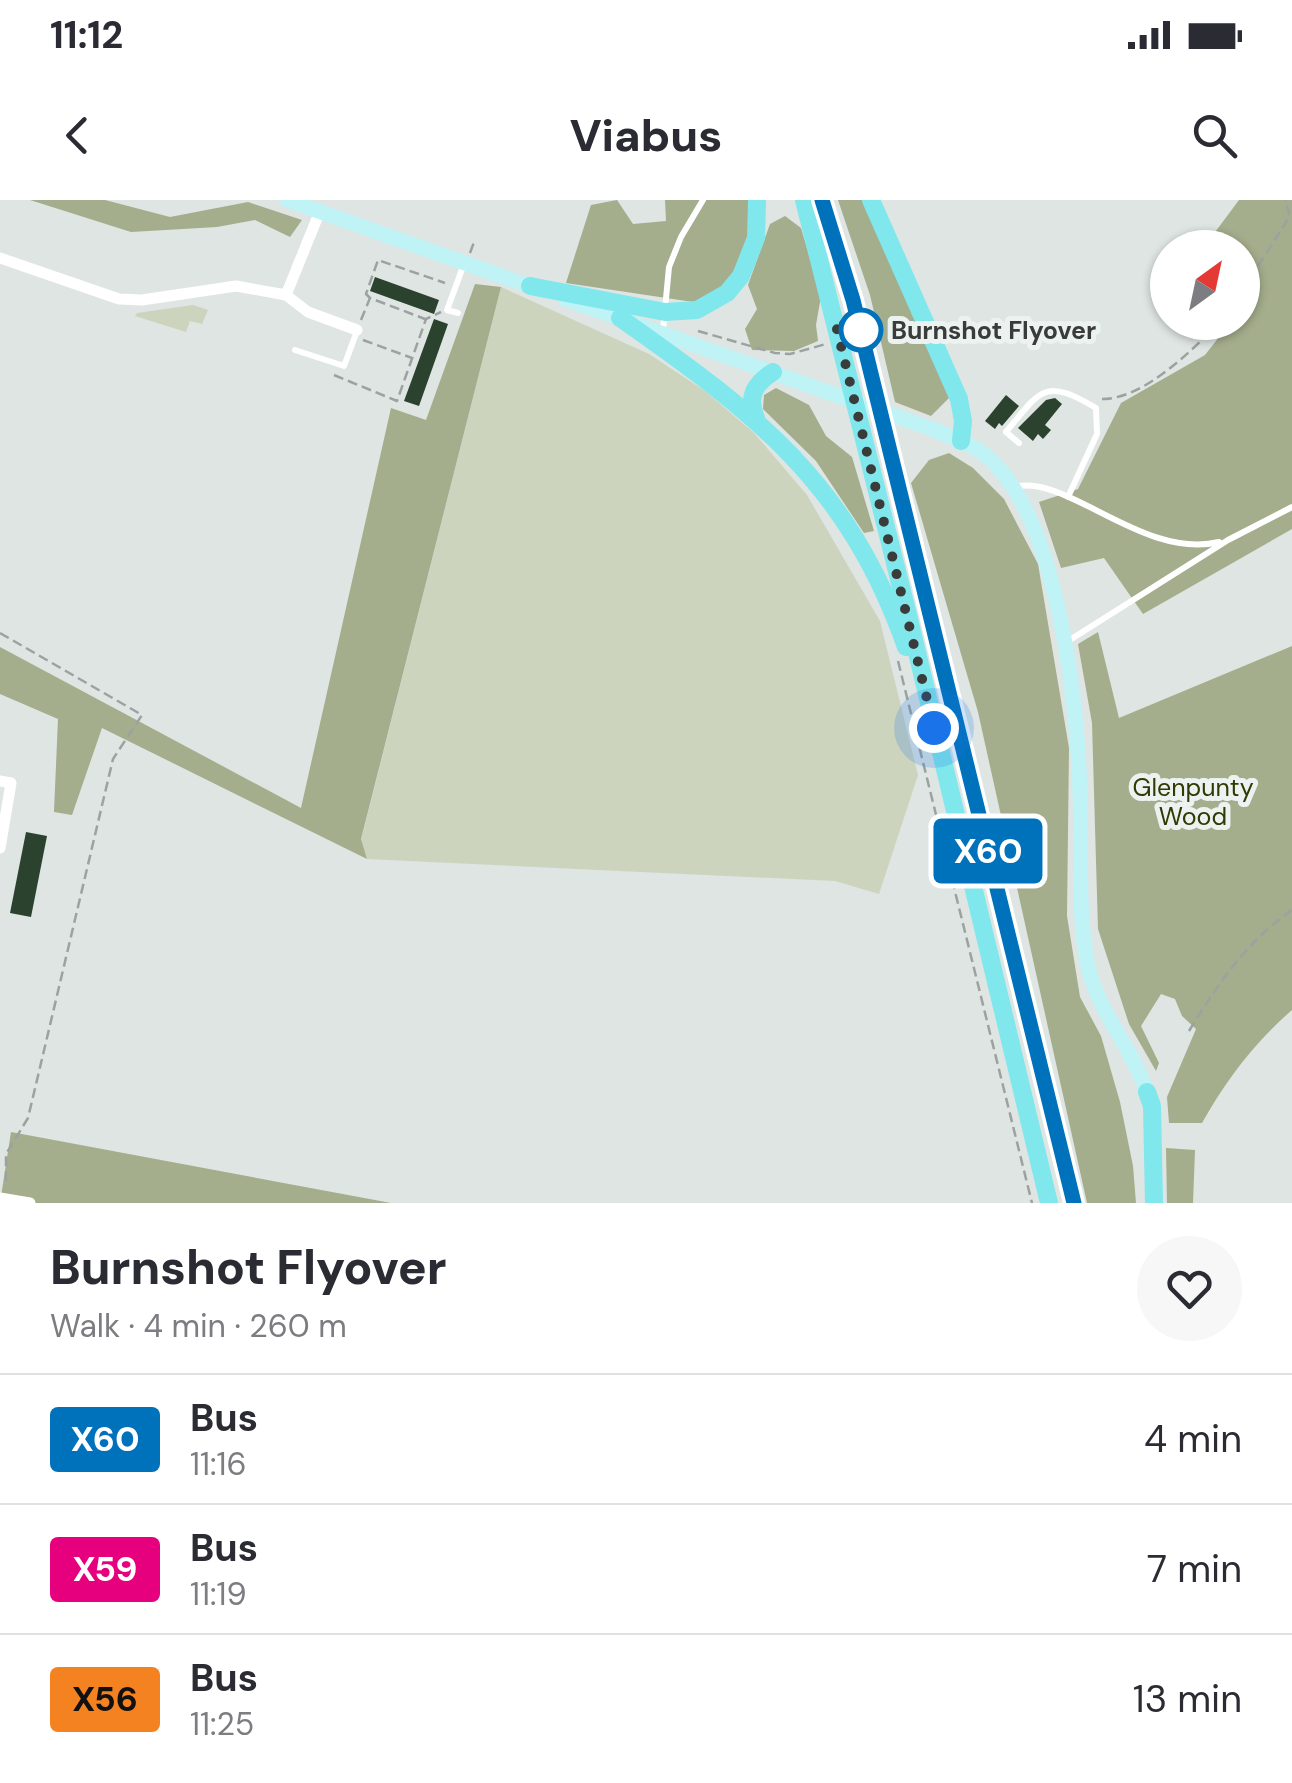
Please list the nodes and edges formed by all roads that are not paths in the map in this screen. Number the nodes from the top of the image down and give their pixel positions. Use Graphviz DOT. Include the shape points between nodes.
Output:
graph roads {
  1 [pos="287,200"];
  2 [pos="703,200"];
  3 [pos="757,200"];
  4 [pos="804,200"];
  5 [pos="822,200"];
  6 [pos="871,200"];
  7 [pos="320,212"];
  8 [pos="0,258"];
  9 [pos="465,263"];
  10 [pos="530,286"];
  11 [pos="286,295"];
  12 [pos="665,312"];
  13 [pos="458,314"];
  14 [pos="620,318"];
  15 [pos="357,330"];
  16 [pos="661,340"];
  17 [pos="296,350"];
  18 [pos="772,372"];
  19 [pos="756,418"];
  20 [pos="961,441"];
  21 [pos="1019,443"];
  22 [pos="1013,487"];
  23 [pos="1068,497"];
  24 [pos="1292,507"];
  25 [pos="1228,540"];
  26 [pos="1063,643"];
  27 [pos="934,728"];
  28 [pos="0,780"];
  29 [pos="0,848"];
  30 [pos="1147,1092"];
  31 [pos="3,1198"];
  32 [pos="30,1203"];
  33 [pos="1049,1203"];
  34 [pos="1074,1203"];
  35 [pos="1154,1203"];
  1 -- 7 [label="street"];
  2 -- 12 [label="lane" via="669,267"];
  3 -- 12 [label="main road" via="756,238 741,276 709,304"];
  4 -- 27 [label="main road"];
  5 -- 34 [label="main road" via="853,300"];
  6 -- 20 [label="main road" via="959,399"];
  7 -- 9 [label="street"];
  7 -- 11 [label="street"];
  8 -- 11 [label="street" via="119,300 236,286"];
  9 -- 10 [label="street"];
  9 -- 13 [label="lane" via="447,310"];
  10 -- 12 [label="main road"];
  10 -- 14 [label="street"];
  11 -- 15 [label="street" via="308,312"];
  12 -- 16 [label="lane"];
  14 -- 16 [label="main road"];
  15 -- 17 [label="lane" via="344,366"];
  16 -- 18 [label="street" via="680,340"];
  16 -- 19 [label="main road"];
  18 -- 19 [label="main road" via="754,389"];
  18 -- 20 [label="street"];
  19 -- 27 [label="main road" via="854,534 898,626"];
  20 -- 22 [label="street" via="990,459"];
  21 -- 23 [label="lane" via="1006,432 1050,389 1096,408 1098,434"];
  22 -- 23 [label="lane"];
  22 -- 26 [label="street" via="1048,572"];
  23 -- 25 [label="lane" via="1144,535 1188,544"];
  24 -- 25 [label="lane"];
  25 -- 26 [label="lane"];
  26 -- 30 [label="street" via="1077,733 1088,965 1106,1017"];
  27 -- 33 [label="main road"];
  28 -- 29 [label="street" via="11,783"];
  30 -- 35 [label="main road"];
  31 -- 32 [label="street"];
}
